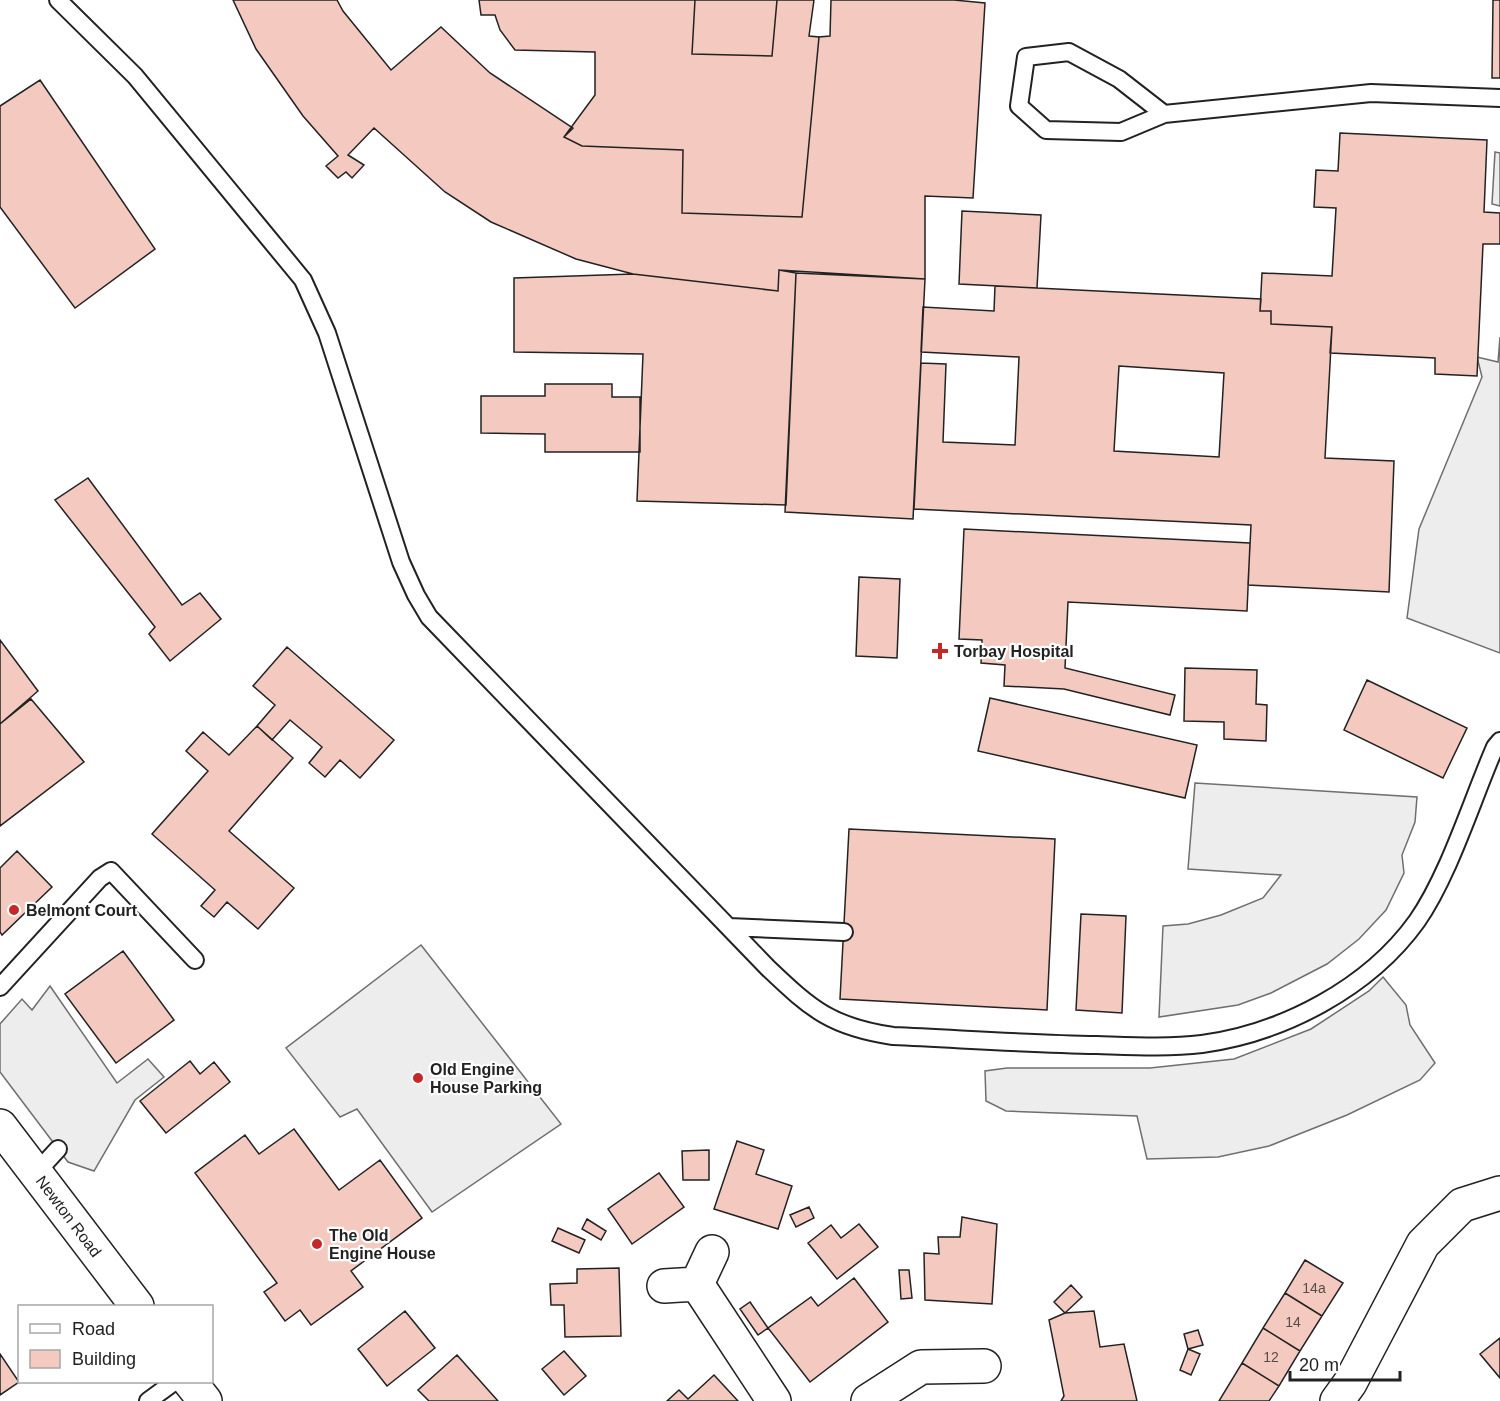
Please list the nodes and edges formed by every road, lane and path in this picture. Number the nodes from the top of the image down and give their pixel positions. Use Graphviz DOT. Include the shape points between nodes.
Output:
graph roads {
  1 [pos="58,0"];
  2 [pos="1500,98"];
  3 [pos="1164,114"];
  4 [pos="1500,741"];
  5 [pos="729,927"];
  6 [pos="844,932"];
  7 [pos="195,960"];
  8 [pos="0,987"];
  9 [pos="4,1141"];
  10 [pos="58,1149"];
  11 [pos="36,1173"];
  12 [pos="1500,1193"];
  13 [pos="712,1252"];
  14 [pos="697,1284"];
  15 [pos="664,1286"];
  16 [pos="137,1305"];
  17 [pos="984,1366"];
  18 [pos="173,1383"];
  19 [pos="191,1383"];
  20 [pos="148,1401"];
  21 [pos="205,1401"];
  22 [pos="774,1401"];
  23 [pos="868,1401"];
  24 [pos="1337,1401"];
  1 -- 5 [label="lane" via="135,76 303,280 327,333 401,562 429,617"];
  2 -- 3 [label="lane" via="1371,93"];
  3 -- 3 [label="lane" via="1121,132 1046,130 1019,106 1026,57 1069,52 1119,79"];
  4 -- 5 [label="lane" via="1431,898 1405,936 1360,977 1327,1000 1286,1021 1245,1035 1201,1044 1123,1046 864,1032 836,1023 810,1007"];
  5 -- 6 [label="lane"];
  7 -- 8 [label="lane" via="111,871 100,878"];
  9 -- 11 [label="street, Newton Road"];
  10 -- 11 [label="lane"];
  11 -- 16 [label="street, Newton Road"];
  12 -- 24 [label="street" via="1462,1205 1423,1244"];
  13 -- 14 [label="street"];
  14 -- 15 [label="street"];
  14 -- 22 [label="street"];
  17 -- 23 [label="street" via="921,1367"];
  18 -- 20 [label="lane"];
  19 -- 21 [label="street"];
}
